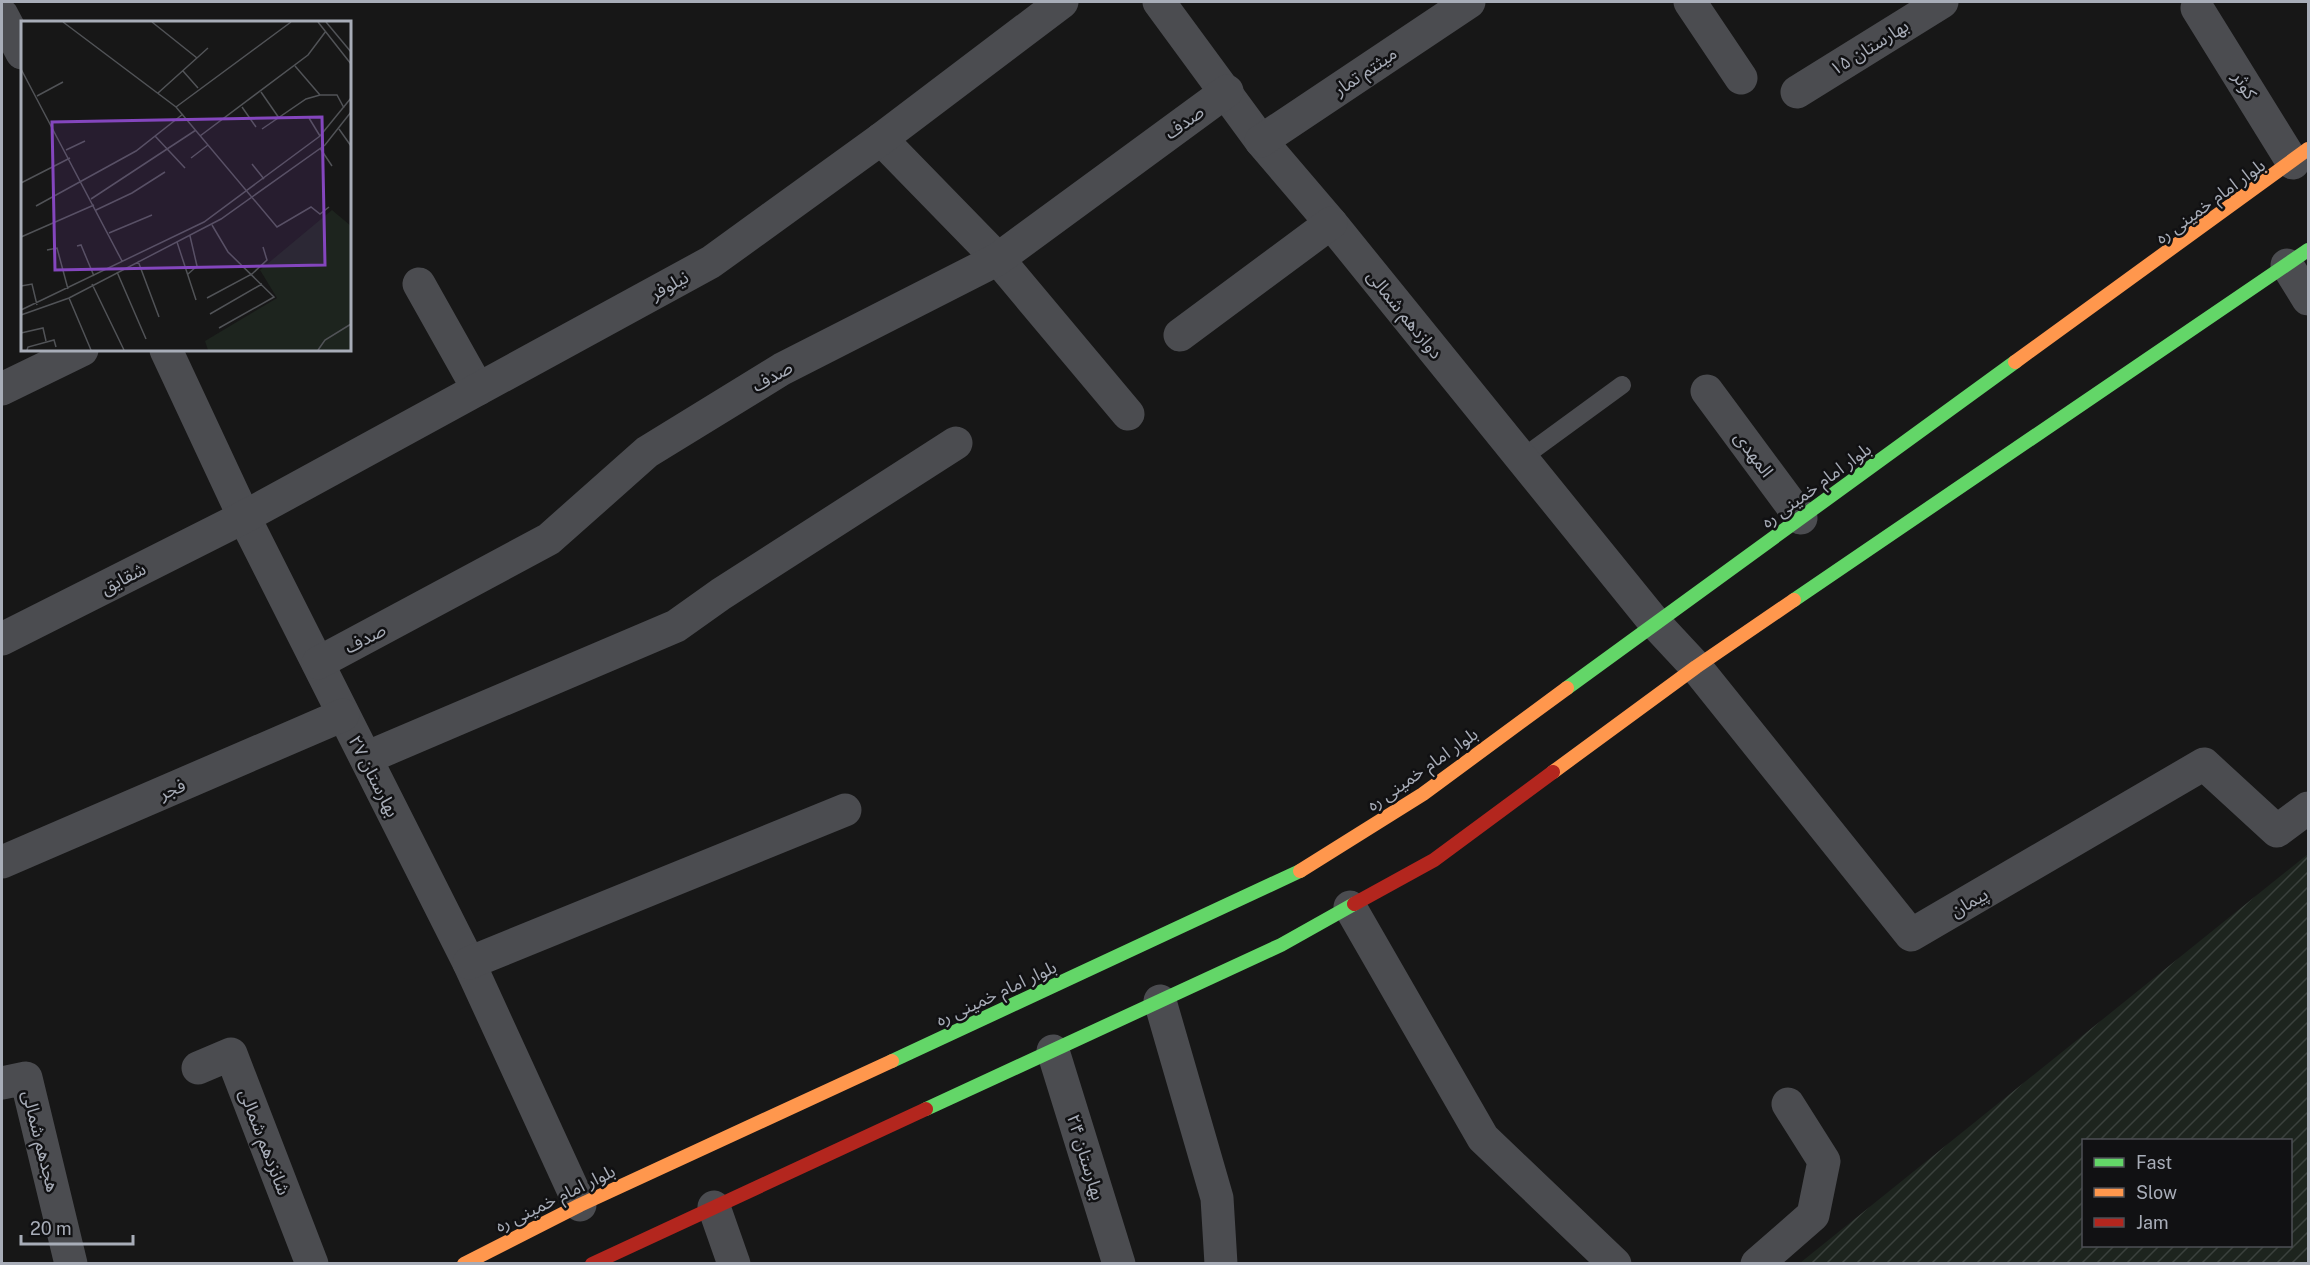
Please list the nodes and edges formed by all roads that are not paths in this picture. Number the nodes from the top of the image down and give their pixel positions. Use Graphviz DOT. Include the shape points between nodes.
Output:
graph roads {
  1 [pos="1062,2"];
  2 [pos="1159,2"];
  3 [pos="1469,2"];
  4 [pos="1690,2"];
  5 [pos="1940,2"];
  6 [pos="2197,8"];
  7 [pos="2,15"];
  8 [pos="21,51"];
  9 [pos="1741,78"];
  10 [pos="1227,91"];
  11 [pos="1797,92"];
  12 [pos="882,139"];
  13 [pos="1262,141"];
  14 [pos="2301,156"];
  15 [pos="1331,222"];
  16 [pos="2298,258"];
  17 [pos="998,259"];
  18 [pos="419,284"];
  19 [pos="2308,299"];
  20 [pos="1180,335"];
  21 [pos="80,351"];
  22 [pos="166,351"];
  23 [pos="1622,385"];
  24 [pos="2,389"];
  25 [pos="478,389"];
  26 [pos="1707,391"];
  27 [pos="1128,414"];
  28 [pos="956,443"];
  29 [pos="1522,458"];
  30 [pos="244,517"];
  31 [pos="1801,518"];
  32 [pos="1655,623"];
  33 [pos="2,639"];
  34 [pos="318,663"];
  35 [pos="1696,667"];
  36 [pos="343,715"];
  37 [pos="366,758"];
  38 [pos="2308,808"];
  39 [pos="845,810"];
  40 [pos="2,862"];
  41 [pos="1350,907"];
  42 [pos="469,963"];
  43 [pos="1160,1001"];
  44 [pos="1053,1051"];
  45 [pos="198,1068"];
  46 [pos="2,1083"];
  47 [pos="1788,1104"];
  48 [pos="580,1204"];
  49 [pos="714,1207"];
  50 [pos="71,1263"];
  51 [pos="312,1263"];
  52 [pos="464,1263"];
  53 [pos="592,1263"];
  54 [pos="734,1263"];
  55 [pos="1119,1263"];
  56 [pos="1221,1263"];
  57 [pos="1615,1263"];
  58 [pos="1757,1263"];
  1 -- 12 [label="street, نیلوفر"];
  2 -- 10 [label="street, دوازدهم شمالی"];
  3 -- 13 [label="street, میثتم تمار"];
  4 -- 9 [label="street"];
  5 -- 11 [label="street, بهارستان ۱۵"];
  6 -- 14 [label="street, کوثر"];
  7 -- 8 [label="street"];
  10 -- 13 [label="street, دوازدهم شمالی"];
  10 -- 17 [label="street, صدف"];
  12 -- 17 [label="street"];
  12 -- 25 [label="street, نیلوفر" via="711,262"];
  13 -- 15 [label="street, دوازدهم شمالی"];
  14 -- 31 [label="main road, بلوار امام خمینی ره"];
  15 -- 20 [label="street"];
  15 -- 29 [label="street, دوازدهم شمالی"];
  16 -- 19 [label="street"];
  16 -- 35 [label="main road"];
  17 -- 27 [label="street"];
  17 -- 34 [label="street, صدف" via="782,369 647,452 549,539"];
  18 -- 25 [label="street"];
  21 -- 24 [label="street"];
  22 -- 30 [label="street, بهارستان ۲۷"];
  23 -- 29 [label="lane"];
  25 -- 30 [label="street, نیلوفر"];
  26 -- 31 [label="street, المهدی"];
  28 -- 37 [label="street" via="676,626"];
  29 -- 32 [label="street, دوازدهم شمالی"];
  30 -- 33 [label="street, شقایق"];
  30 -- 34 [label="street, بهارستان ۲۷"];
  31 -- 32 [label="main road, بلوار امام خمینی ره"];
  32 -- 35 [label="street, دوازدهم شمالی"];
  32 -- 48 [label="main road, بلوار امام خمینی ره" via="1423,794 1287,879"];
  34 -- 36 [label="street, بهارستان ۲۷"];
  35 -- 38 [label="street, پیمان" via="1911,935 2204,764 2277,831"];
  35 -- 41 [label="main road" via="1434,860"];
  36 -- 37 [label="street, بهارستان ۲۷"];
  36 -- 40 [label="street, فجر"];
  37 -- 42 [label="street, بهارستان ۲۷"];
  39 -- 42 [label="street"];
  41 -- 43 [label="main road" via="1281,945"];
  41 -- 57 [label="street" via="1483,1138"];
  42 -- 48 [label="street, بهارستان ۲۷"];
  43 -- 44 [label="main road"];
  43 -- 56 [label="street" via="1217,1198"];
  44 -- 49 [label="main road"];
  44 -- 55 [label="street, بهارستان ۲۴"];
  45 -- 51 [label="street, شانزدهم شمالی" via="231,1054"];
  46 -- 50 [label="street, هجدهم شمالی" via="26,1078"];
  47 -- 58 [label="street" via="1824,1161 1814,1215"];
  48 -- 52 [label="main road, بلوار امام خمینی ره"];
  49 -- 53 [label="main road"];
  49 -- 54 [label="street"];
}
